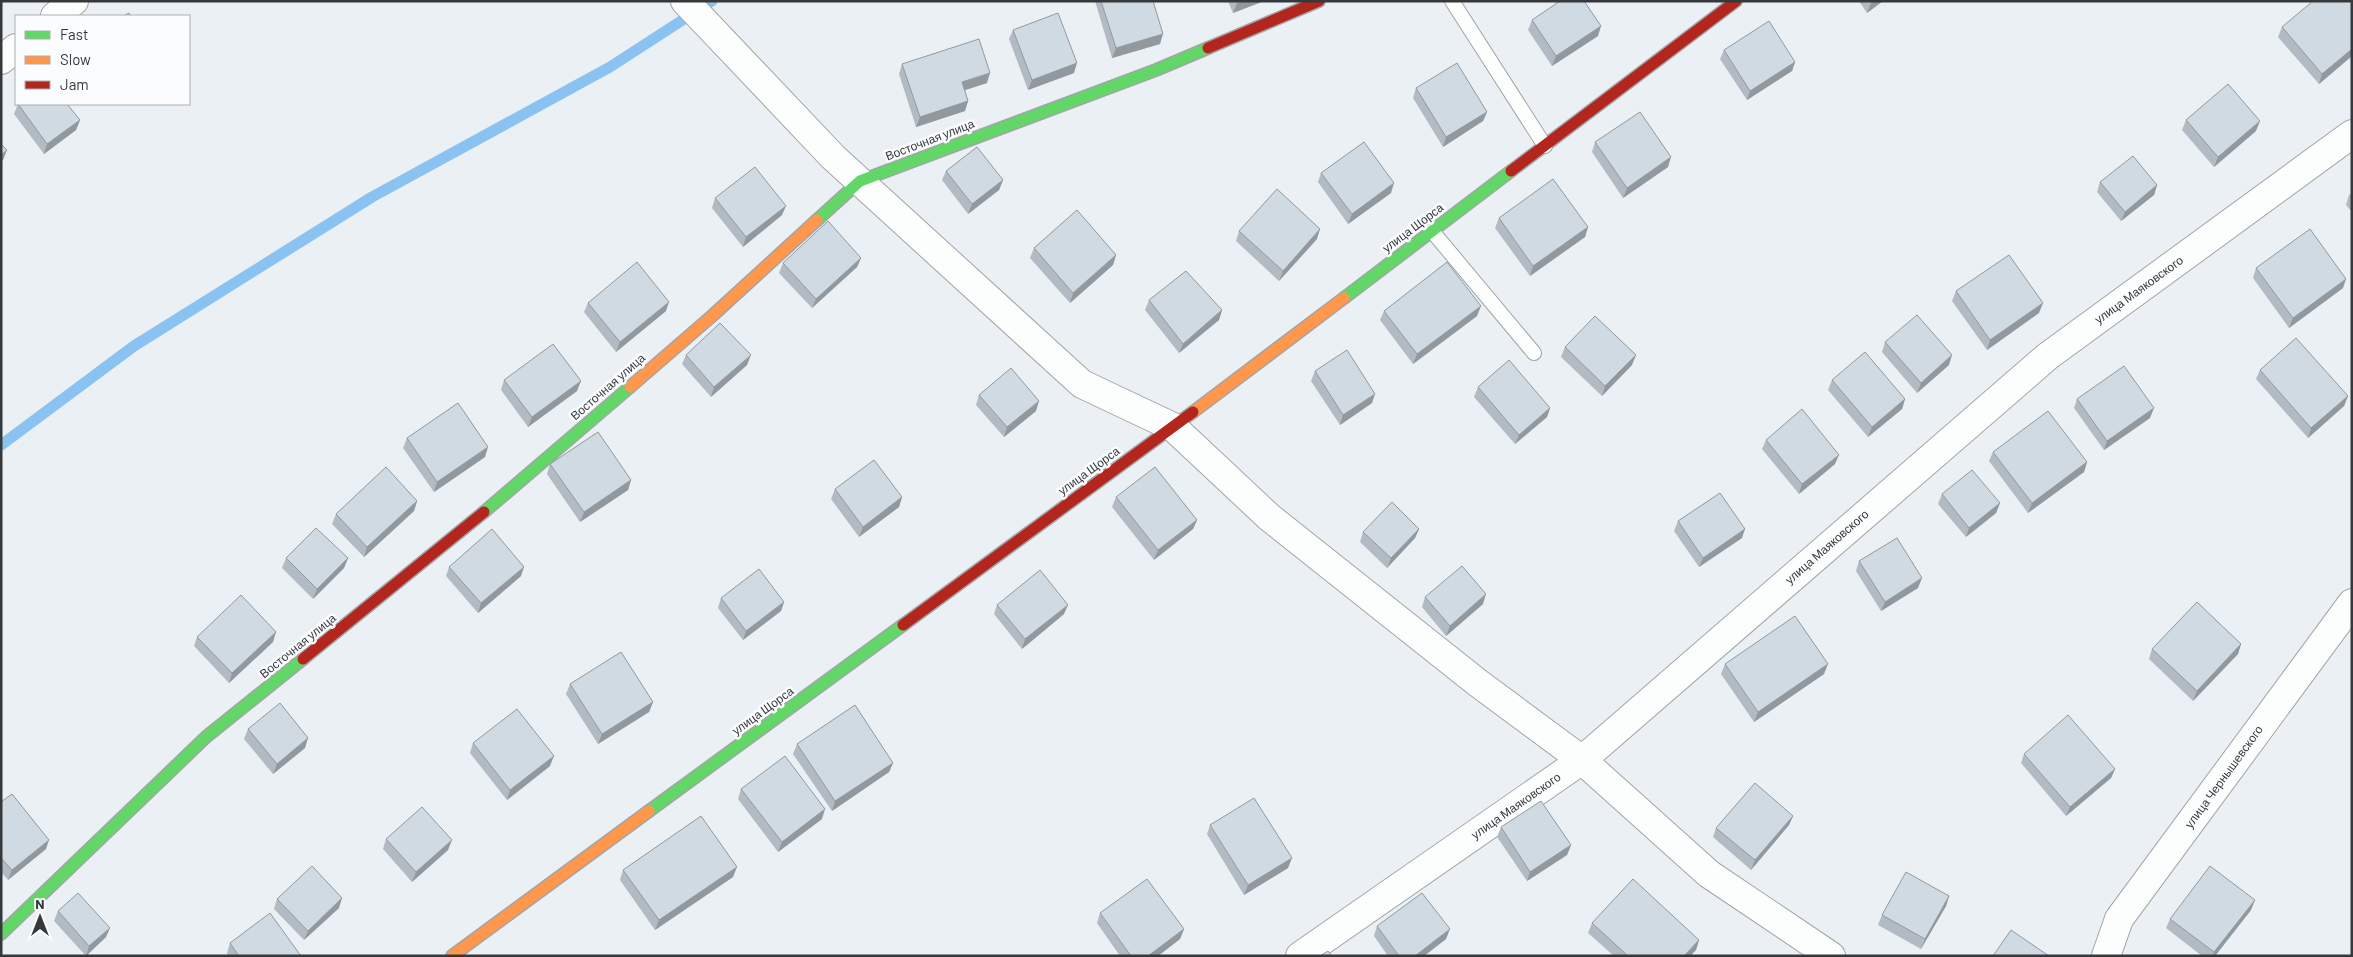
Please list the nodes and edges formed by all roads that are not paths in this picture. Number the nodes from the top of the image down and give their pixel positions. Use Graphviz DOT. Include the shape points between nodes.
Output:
graph roads {
  1 [pos="74,1"];
  2 [pos="685,1"];
  3 [pos="1319,1"];
  4 [pos="1452,1"];
  5 [pos="1736,1"];
  6 [pos="56,15"];
  7 [pos="15,49"];
  8 [pos="1,60"];
  9 [pos="2352,134"];
  10 [pos="1545,146"];
  11 [pos="860,181"];
  12 [pos="1432,231"];
  13 [pos="1534,354"];
  14 [pos="1173,427"];
  15 [pos="2352,603"];
  16 [pos="1582,760"];
  17 [pos="1,934"];
  18 [pos="452,956"];
  19 [pos="1300,956"];
  20 [pos="1831,956"];
  21 [pos="2106,956"];
  1 -- 6 [label="street"];
  2 -- 11 [label="street" via="833,157"];
  3 -- 11 [label="street, Восточная улица" via="1156,70"];
  4 -- 10 [label="lane"];
  5 -- 10 [label="street, улица Щорса"];
  7 -- 8 [label="street"];
  9 -- 16 [label="street, улица Маяковского" via="2048,356"];
  10 -- 12 [label="street, улица Щорса"];
  11 -- 14 [label="street" via="1082,384"];
  11 -- 17 [label="street, Восточная улица" via="712,316 486,510 206,737"];
  12 -- 13 [label="lane"];
  12 -- 14 [label="street, улица Щорса"];
  14 -- 16 [label="street" via="1269,517"];
  14 -- 18 [label="street, улица Щорса"];
  15 -- 21 [label="street, улица Чернышевского" via="2119,919"];
  16 -- 19 [label="street, улица Маяковского"];
  16 -- 20 [label="street" via="1709,874"];
}
